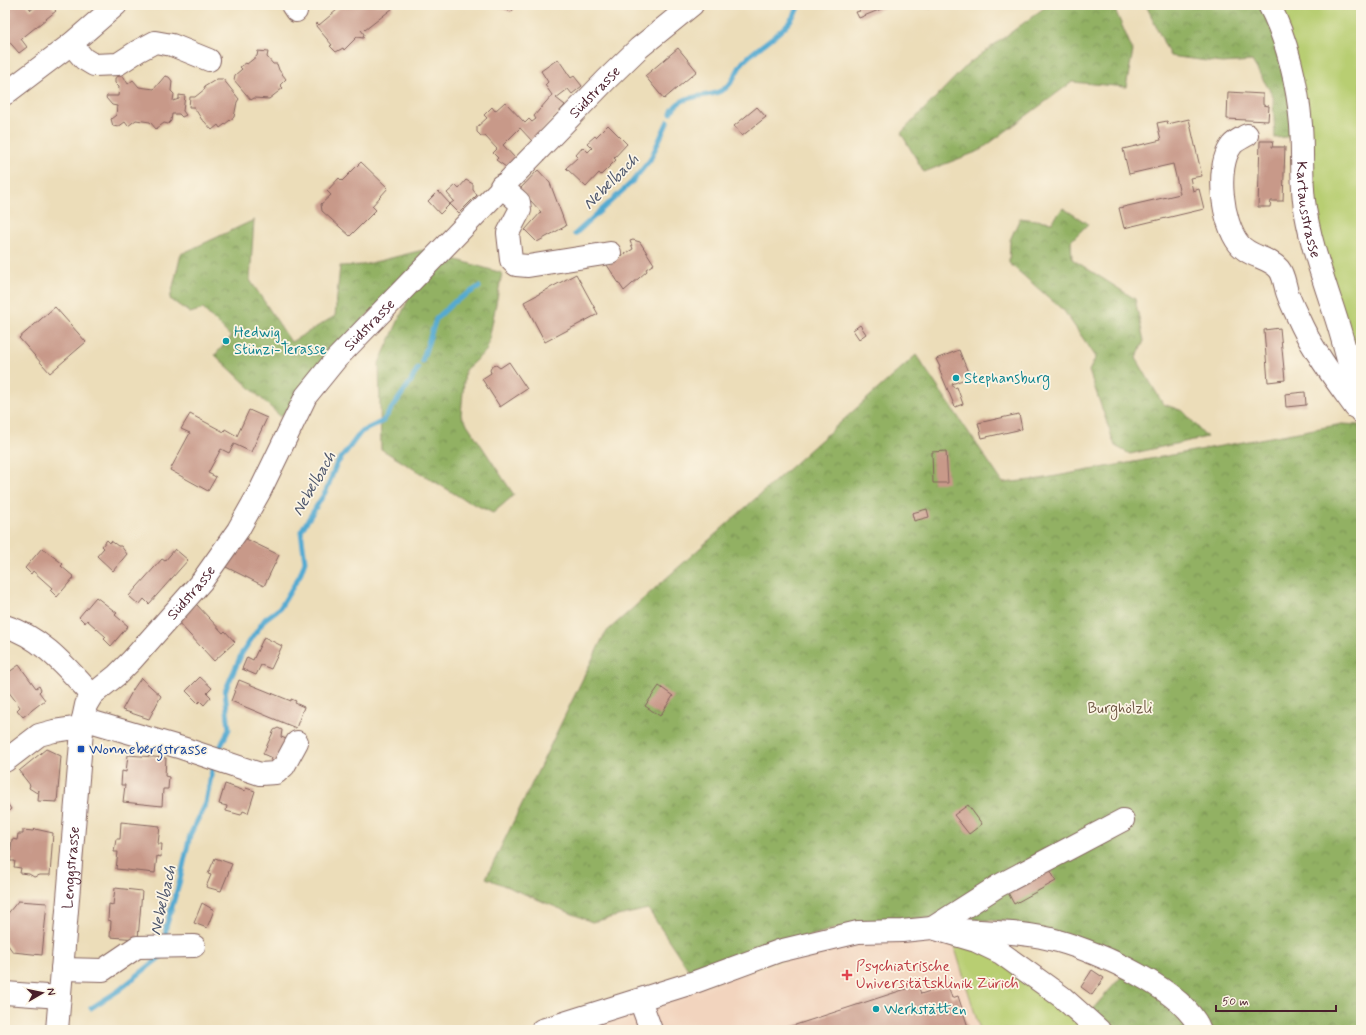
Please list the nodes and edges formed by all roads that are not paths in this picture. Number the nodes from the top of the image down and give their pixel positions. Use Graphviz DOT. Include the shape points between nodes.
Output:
graph roads {
  1 [pos="116,5"];
  2 [pos="692,5"];
  3 [pos="1269,5"];
  4 [pos="71,44"];
  5 [pos="210,60"];
  6 [pos="5,94"];
  7 [pos="1247,135"];
  8 [pos="501,186"];
  9 [pos="610,253"];
  10 [pos="1361,413"];
  11 [pos="5,626"];
  12 [pos="86,712"];
  13 [pos="297,742"];
  14 [pos="5,761"];
  15 [pos="1123,820"];
  16 [pos="932,928"];
  17 [pos="194,946"];
  18 [pos="62,969"];
  19 [pos="5,993"];
  20 [pos="60,996"];
  21 [pos="640,1000"];
  22 [pos="57,1030"];
  23 [pos="542,1030"];
  24 [pos="651,1030"];
  25 [pos="1099,1030"];
  26 [pos="1200,1030"];
  1 -- 4 [label="street"];
  2 -- 8 [label="street, Südstrasse" via="639,48"];
  3 -- 10 [label="street, Kartausstrasse" via="1275,16 1296,92 1301,124 1304,201 1314,251 1344,344"];
  4 -- 5 [label="street" via="84,59 94,65 118,64 155,42 172,45"];
  4 -- 6 [label="street"];
  7 -- 10 [label="street" via="1232,144 1222,176 1229,226 1239,243 1249,252 1280,270 1303,327 1335,380"];
  8 -- 9 [label="street" via="519,202 520,210 508,233 509,252 516,265 528,266"];
  8 -- 12 [label="street, Südstrasse" via="336,359 309,392 238,530 202,581"];
  11 -- 12 [label="street" via="26,634 42,645"];
  12 -- 13 [label="street" via="146,737 260,774 276,773 284,766"];
  12 -- 14 [label="street" via="54,731 39,736"];
  12 -- 18 [label="street, Lenggstrasse"];
  15 -- 16 [label="street" via="998,886"];
  16 -- 21 [label="street" via="858,932 779,951"];
  16 -- 25 [label="street" via="976,941 1001,953 1062,997"];
  16 -- 26 [label="street" via="1007,933 1058,941 1116,964 1166,991 1188,1010"];
  17 -- 18 [label="street" via="137,946 103,970"];
  18 -- 20 [label="street, Lenggstrasse"];
  19 -- 20 [label="street"];
  20 -- 22 [label="street, Lenggstrasse"];
  21 -- 23 [label="street"];
  21 -- 24 [label="street"];
}
